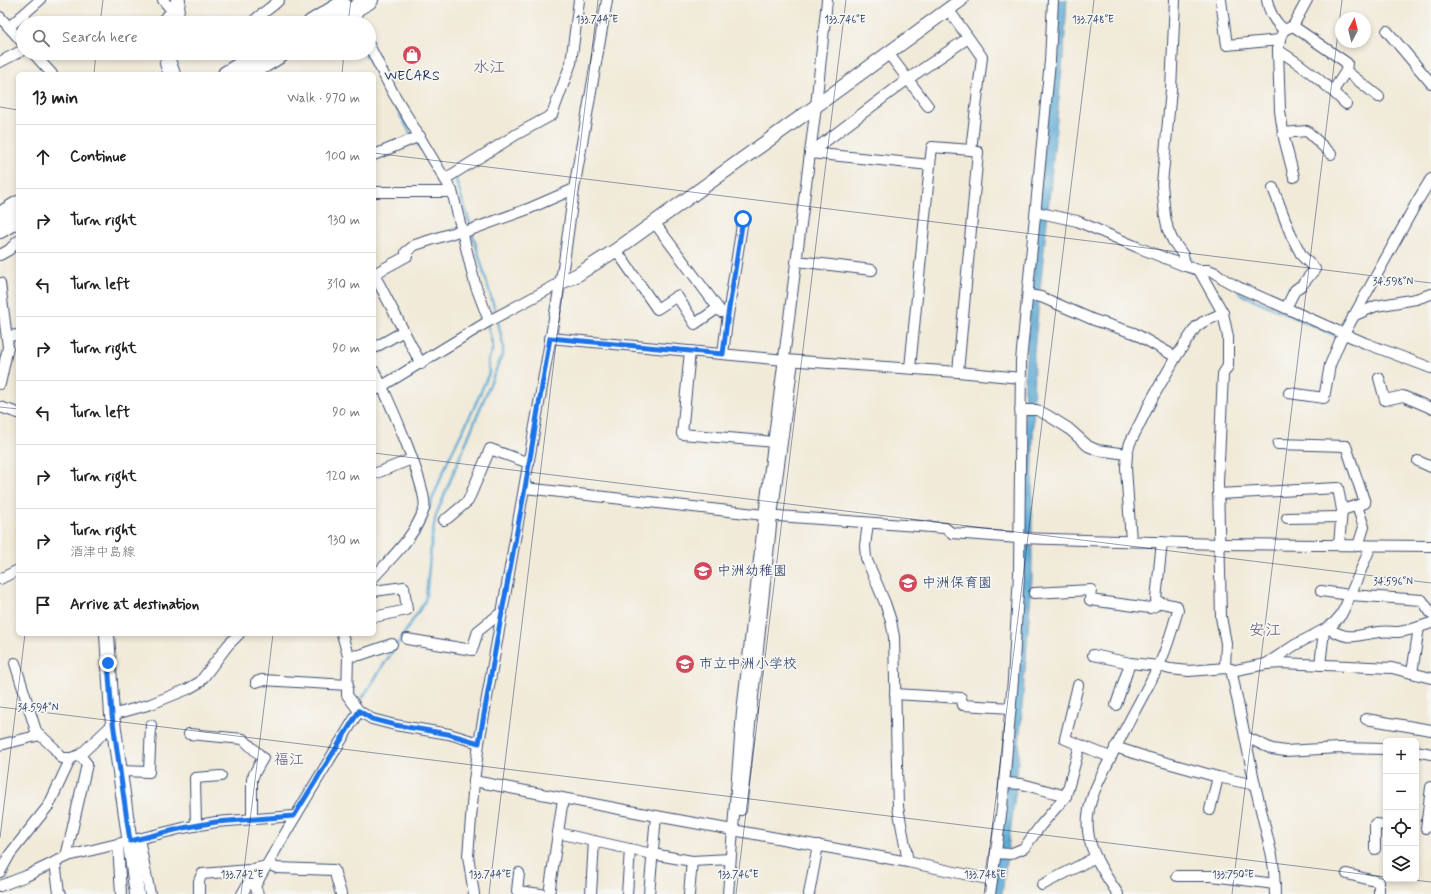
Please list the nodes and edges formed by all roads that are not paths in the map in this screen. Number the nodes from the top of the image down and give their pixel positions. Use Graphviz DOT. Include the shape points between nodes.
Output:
graph roads {
  1 [pos="40,0"];
  2 [pos="163,0"];
  3 [pos="279,0"];
  4 [pos="370,0"];
  5 [pos="579,0"];
  6 [pos="607,0"];
  7 [pos="827,0"];
  8 [pos="960,0"];
  9 [pos="1053,0"];
  10 [pos="1175,0"];
  11 [pos="1221,0"];
  12 [pos="1267,0"];
  13 [pos="1307,0"];
  14 [pos="355,8"];
  15 [pos="948,9"];
  16 [pos="175,12"];
  17 [pos="22,16"];
  18 [pos="257,16"];
  19 [pos="332,16"];
  20 [pos="342,16"];
  21 [pos="0,17"];
  22 [pos="16,21"];
  23 [pos="9,27"];
  24 [pos="1289,28"];
  25 [pos="1387,31"];
  26 [pos="16,35"];
  27 [pos="968,38"];
  28 [pos="1279,45"];
  29 [pos="888,53"];
  30 [pos="16,54"];
  31 [pos="376,59"];
  32 [pos="39,60"];
  33 [pos="249,60"];
  34 [pos="272,60"];
  35 [pos="0,62"];
  36 [pos="1346,71"];
  37 [pos="50,72"];
  38 [pos="229,72"];
  39 [pos="252,72"];
  40 [pos="908,79"];
  41 [pos="1431,84"];
  42 [pos="1333,91"];
  43 [pos="1379,97"];
  44 [pos="1346,104"];
  45 [pos="816,106"];
  46 [pos="928,106"];
  47 [pos="1283,133"];
  48 [pos="420,136"];
  49 [pos="971,150"];
  50 [pos="810,153"];
  51 [pos="376,154"];
  52 [pos="1331,154"];
  53 [pos="930,165"];
  54 [pos="1294,177"];
  55 [pos="445,179"];
  56 [pos="1431,179"];
  57 [pos="1274,188"];
  58 [pos="574,189"];
  59 [pos="452,191"];
  60 [pos="376,192"];
  61 [pos="16,205"];
  62 [pos="1038,212"];
  63 [pos="0,215"];
  64 [pos="743,219"];
  65 [pos="16,220"];
  66 [pos="654,222"];
  67 [pos="0,230"];
  68 [pos="464,231"];
  69 [pos="16,243"];
  70 [pos="616,250"];
  71 [pos="0,255"];
  72 [pos="797,261"];
  73 [pos="1186,266"];
  74 [pos="872,270"];
  75 [pos="1204,270"];
  76 [pos="376,273"];
  77 [pos="376,278"];
  78 [pos="0,283"];
  79 [pos="560,283"];
  80 [pos="1431,294"];
  81 [pos="1033,296"];
  82 [pos="718,308"];
  83 [pos="1286,308"];
  84 [pos="1221,314"];
  85 [pos="1353,316"];
  86 [pos="489,321"];
  87 [pos="727,321"];
  88 [pos="404,331"];
  89 [pos="16,336"];
  90 [pos="1342,337"];
  91 [pos="550,338"];
  92 [pos="5,339"];
  93 [pos="376,347"];
  94 [pos="690,351"];
  95 [pos="723,354"];
  96 [pos="1176,357"];
  97 [pos="789,360"];
  98 [pos="421,364"];
  99 [pos="910,368"];
  100 [pos="1431,368"];
  101 [pos="958,372"];
  102 [pos="1021,378"];
  103 [pos="1379,378"];
  104 [pos="0,384"];
  105 [pos="378,388"];
  106 [pos="1289,393"];
  107 [pos="0,407"];
  108 [pos="1431,408"];
  109 [pos="1022,410"];
  110 [pos="16,412"];
  111 [pos="774,442"];
  112 [pos="1278,444"];
  113 [pos="1127,454"];
  114 [pos="412,459"];
  115 [pos="1418,461"];
  116 [pos="529,463"];
  117 [pos="1431,467"];
  118 [pos="376,473"];
  119 [pos="525,488"];
  120 [pos="1220,494"];
  121 [pos="1357,506"];
  122 [pos="1341,513"];
  123 [pos="768,515"];
  124 [pos="1288,518"];
  125 [pos="444,520"];
  126 [pos="868,523"];
  127 [pos="1020,538"];
  128 [pos="1131,541"];
  129 [pos="1162,542"];
  130 [pos="1219,544"];
  131 [pos="1339,545"];
  132 [pos="1358,546"];
  133 [pos="1371,546"];
  134 [pos="1431,546"];
  135 [pos="16,571"];
  136 [pos="376,575"];
  137 [pos="0,579"];
  138 [pos="376,591"];
  139 [pos="1321,591"];
  140 [pos="1034,593"];
  141 [pos="1350,595"];
  142 [pos="1157,602"];
  143 [pos="502,612"];
  144 [pos="1431,613"];
  145 [pos="376,617"];
  146 [pos="1431,623"];
  147 [pos="1419,627"];
  148 [pos="1326,630"];
  149 [pos="107,636"];
  150 [pos="237,636"];
  151 [pos="343,636"];
  152 [pos="407,639"];
  153 [pos="392,644"];
  154 [pos="1093,655"];
  155 [pos="350,656"];
  156 [pos="15,663"];
  157 [pos="1130,663"];
  158 [pos="1266,664"];
  159 [pos="1320,665"];
  160 [pos="1159,666"];
  161 [pos="1228,669"];
  162 [pos="1412,673"];
  163 [pos="1431,678"];
  164 [pos="256,682"];
  165 [pos="348,685"];
  166 [pos="1078,685"];
  167 [pos="895,694"];
  168 [pos="1116,705"];
  169 [pos="1011,708"];
  170 [pos="359,711"];
  171 [pos="113,719"];
  172 [pos="1366,719"];
  173 [pos="151,725"];
  174 [pos="1431,730"];
  175 [pos="189,734"];
  176 [pos="40,735"];
  177 [pos="1246,737"];
  178 [pos="479,743"];
  179 [pos="0,745"];
  180 [pos="1080,745"];
  181 [pos="1115,747"];
  182 [pos="1383,749"];
  183 [pos="1419,752"];
  184 [pos="1431,754"];
  185 [pos="75,757"];
  186 [pos="1110,757"];
  187 [pos="120,771"];
  188 [pos="221,776"];
  189 [pos="1218,777"];
  190 [pos="474,781"];
  191 [pos="1009,783"];
  192 [pos="1253,784"];
  193 [pos="1431,787"];
  194 [pos="1066,796"];
  195 [pos="562,799"];
  196 [pos="1210,810"];
  197 [pos="294,816"];
  198 [pos="656,816"];
  199 [pos="252,819"];
  200 [pos="1383,824"];
  201 [pos="196,825"];
  202 [pos="1424,827"];
  203 [pos="735,831"];
  204 [pos="558,833"];
  205 [pos="129,841"];
  206 [pos="594,841"];
  207 [pos="818,845"];
  208 [pos="1374,848"];
  209 [pos="630,849"];
  210 [pos="1002,853"];
  211 [pos="652,854"];
  212 [pos="66,857"];
  213 [pos="1096,857"];
  214 [pos="730,859"];
  215 [pos="692,861"];
  216 [pos="55,862"];
  217 [pos="908,862"];
  218 [pos="263,866"];
  219 [pos="0,872"];
  220 [pos="519,873"];
  221 [pos="1347,874"];
  222 [pos="1177,876"];
  223 [pos="992,880"];
  224 [pos="1042,885"];
  225 [pos="0,886"];
  226 [pos="1273,886"];
  227 [pos="61,894"];
  228 [pos="121,894"];
  229 [pos="137,894"];
  230 [pos="150,894"];
  231 [pos="198,894"];
  232 [pos="242,894"];
  233 [pos="258,894"];
  234 [pos="341,894"];
  235 [pos="474,894"];
  236 [pos="541,894"];
  237 [pos="549,894"];
  238 [pos="591,894"];
  239 [pos="627,894"];
  240 [pos="649,894"];
  241 [pos="690,894"];
  242 [pos="728,894"];
  243 [pos="735,894"];
  244 [pos="809,894"];
  245 [pos="990,894"];
  246 [pos="1118,894"];
  247 [pos="1379,894"];
  1 -- 17 [label="street"];
  2 -- 16 [label="street"];
  3 -- 18 [label="street"];
  4 -- 14 [label="main road"];
  5 -- 55 [label="street" via="571,63 552,115"];
  6 -- 58 [label="street"];
  7 -- 45 [label="street"];
  8 -- 15 [label="street"];
  9 -- 62 [label="street"];
  10 -- 73 [label="street" via="1171,90 1162,184 1168,230 1183,255"];
  11 -- 28 [label="street" via="1227,45"];
  12 -- 24 [label="street" via="1276,22"];
  13 -- 24 [label="street"];
  14 -- 19 [label="main road"];
  14 -- 20 [label="main road"];
  15 -- 27 [label="street"];
  15 -- 29 [label="street"];
  21 -- 23 [label="street"];
  22 -- 23 [label="street"];
  23 -- 26 [label="street"];
  24 -- 28 [label="street"];
  24 -- 36 [label="street" via="1347,63"];
  25 -- 41 [label="street"];
  27 -- 40 [label="street"];
  27 -- 49 [label="street" via="982,57"];
  28 -- 42 [label="street"];
  28 -- 47 [label="street" via="1279,95"];
  29 -- 40 [label="street"];
  29 -- 45 [label="street"];
  30 -- 35 [label="street"];
  31 -- 48 [label="street"];
  32 -- 37 [label="street"];
  33 -- 38 [label="main road"];
  34 -- 39 [label="main road"];
  36 -- 42 [label="street"];
  36 -- 43 [label="street"];
  40 -- 46 [label="street"];
  40 -- 50 [label="street"];
  42 -- 44 [label="street"];
  45 -- 50 [label="street"];
  45 -- 66 [label="street"];
  47 -- 52 [label="street" via="1307,131"];
  47 -- 54 [label="street"];
  48 -- 51 [label="street"];
  48 -- 55 [label="street"];
  49 -- 53 [label="street" via="932,147"];
  49 -- 101 [label="street" via="978,152"];
  50 -- 53 [label="street"];
  50 -- 72 [label="street"];
  53 -- 99 [label="street"];
  55 -- 59 [label="street"];
  56 -- 85 [label="street"];
  57 -- 83 [label="street" via="1291,235 1302,256 1315,270 1295,290"];
  58 -- 68 [label="street" via="528,209"];
  58 -- 79 [label="street"];
  59 -- 60 [label="street"];
  59 -- 68 [label="street"];
  61 -- 63 [label="main road"];
  62 -- 73 [label="street" via="1076,221"];
  62 -- 81 [label="street"];
  64 -- 87 [label="street"];
  65 -- 67 [label="main road"];
  66 -- 70 [label="street"];
  66 -- 82 [label="street"];
  68 -- 76 [label="street" via="415,245 406,252 407,256"];
  68 -- 86 [label="street" via="475,284"];
  69 -- 71 [label="street"];
  70 -- 79 [label="street"];
  70 -- 82 [label="street" via="657,309 677,296 695,324"];
  72 -- 74 [label="street"];
  72 -- 97 [label="street"];
  73 -- 75 [label="street"];
  75 -- 83 [label="street" via="1216,273 1238,287"];
  75 -- 84 [label="street"];
  77 -- 88 [label="street"];
  78 -- 92 [label="street"];
  79 -- 86 [label="street"];
  79 -- 91 [label="street"];
  80 -- 85 [label="street" via="1376,306"];
  81 -- 96 [label="street" via="1134,333"];
  81 -- 102 [label="street"];
  82 -- 87 [label="street"];
  83 -- 90 [label="street"];
  84 -- 96 [label="street" via="1196,327"];
  84 -- 120 [label="street" via="1228,337 1223,374"];
  85 -- 90 [label="street"];
  86 -- 98 [label="street"];
  87 -- 95 [label="street"];
  88 -- 93 [label="street"];
  88 -- 98 [label="street"];
  89 -- 92 [label="street"];
  90 -- 100 [label="street"];
  90 -- 106 [label="street" via="1328,369 1324,398"];
  91 -- 94 [label="street"];
  91 -- 116 [label="street"];
  92 -- 104 [label="street" via="8,347"];
  94 -- 95 [label="street"];
  94 -- 111 [label="street" via="682,434"];
  95 -- 97 [label="street"];
  96 -- 113 [label="street" via="1135,431"];
  97 -- 99 [label="street"];
  97 -- 111 [label="street"];
  97 -- 123 [label="street"];
  98 -- 105 [label="street"];
  99 -- 101 [label="street"];
  101 -- 102 [label="street"];
  102 -- 109 [label="street"];
  103 -- 108 [label="street" via="1385,400 1403,396"];
  105 -- 114 [label="street"];
  107 -- 110 [label="street"];
  109 -- 113 [label="street" via="1035,410 1059,421 1088,446 1097,450"];
  109 -- 127 [label="street"];
  111 -- 123 [label="street"];
  112 -- 121 [label="street" via="1346,446 1365,504"];
  113 -- 128 [label="street"];
  114 -- 118 [label="street"];
  114 -- 136 [label="street" via="423,488 425,508 415,531"];
  115 -- 117 [label="street"];
  116 -- 119 [label="street"];
  116 -- 125 [label="street" via="490,449 468,501"];
  119 -- 123 [label="street"];
  119 -- 143 [label="street"];
  120 -- 122 [label="street" via="1338,488"];
  120 -- 130 [label="street"];
  121 -- 122 [label="street"];
  121 -- 132 [label="street" via="1364,527"];
  122 -- 124 [label="street"];
  122 -- 131 [label="street"];
  123 -- 126 [label="street"];
  123 -- 203 [label="street"];
  126 -- 127 [label="street" via="945,528 952,533"];
  126 -- 167 [label="street" via="866,558 885,603 894,637"];
  127 -- 128 [label="street"];
  127 -- 169 [label="street"];
  128 -- 129 [label="street"];
  129 -- 130 [label="street"];
  129 -- 142 [label="street"];
  130 -- 131 [label="street"];
  130 -- 161 [label="street" via="1221,617"];
  131 -- 132 [label="street"];
  132 -- 133 [label="street"];
  133 -- 134 [label="street"];
  133 -- 141 [label="street"];
  135 -- 137 [label="street"];
  138 -- 145 [label="street" via="404,587 407,610"];
  139 -- 141 [label="street"];
  140 -- 142 [label="street" via="1091,590 1090,600 1150,608"];
  141 -- 144 [label="street" via="1422,600"];
  141 -- 148 [label="street" via="1341,615"];
  142 -- 160 [label="street" via="1177,606 1178,610"];
  143 -- 152 [label="street" via="478,631 472,650"];
  143 -- 178 [label="street"];
  146 -- 147 [label="street"];
  147 -- 148 [label="street" via="1352,637"];
  147 -- 162 [label="street"];
  148 -- 158 [label="street"];
  148 -- 159 [label="street"];
  149 -- 171 [label="main road"];
  150 -- 171 [label="street" via="200,682"];
  151 -- 155 [label="street"];
  153 -- 155 [label="street"];
  154 -- 157 [label="street"];
  155 -- 165 [label="street"];
  156 -- 176 [label="street" via="36,731"];
  157 -- 160 [label="street"];
  157 -- 168 [label="street"];
  158 -- 159 [label="street" via="1281,662"];
  158 -- 161 [label="street"];
  159 -- 162 [label="street" via="1392,668"];
  160 -- 161 [label="street" via="1189,671"];
  160 -- 181 [label="street"];
  161 -- 177 [label="street"];
  162 -- 163 [label="street"];
  164 -- 165 [label="street" via="262,680"];
  165 -- 170 [label="street" via="347,695"];
  166 -- 180 [label="street" via="1065,739"];
  167 -- 169 [label="street" via="961,698 963,705"];
  167 -- 217 [label="street" via="898,807"];
  169 -- 191 [label="street"];
  170 -- 178 [label="street" via="372,719"];
  170 -- 197 [label="street"];
  171 -- 185 [label="street"];
  171 -- 187 [label="main road"];
  172 -- 174 [label="street"];
  173 -- 187 [label="street" via="149,772"];
  175 -- 199 [label="street" via="242,739 263,758 252,779"];
  176 -- 179 [label="street"];
  176 -- 185 [label="street" via="62,758"];
  177 -- 182 [label="street" via="1272,749 1285,751"];
  177 -- 192 [label="street"];
  178 -- 190 [label="street"];
  180 -- 186 [label="street"];
  180 -- 194 [label="street"];
  181 -- 186 [label="street"];
  181 -- 189 [label="street"];
  183 -- 184 [label="street"];
  185 -- 212 [label="street" via="87,764"];
  185 -- 219 [label="street" via="49,805 10,854"];
  186 -- 213 [label="street" via="1090,802 1088,832"];
  187 -- 205 [label="main road"];
  188 -- 201 [label="street" via="195,778"];
  189 -- 192 [label="street"];
  189 -- 196 [label="street"];
  190 -- 195 [label="street"];
  190 -- 235 [label="street" via="468,856"];
  191 -- 194 [label="street"];
  191 -- 210 [label="street"];
  192 -- 226 [label="street" via="1272,856"];
  193 -- 202 [label="street"];
  194 -- 210 [label="street" via="1040,825 1024,848"];
  195 -- 198 [label="street"];
  195 -- 204 [label="street"];
  197 -- 199 [label="street"];
  197 -- 218 [label="street"];
  198 -- 203 [label="street"];
  198 -- 211 [label="street"];
  199 -- 201 [label="street"];
  200 -- 208 [label="street" via="1375,824"];
  201 -- 205 [label="street"];
  203 -- 207 [label="street"];
  203 -- 214 [label="street"];
  203 -- 243 [label="street"];
  204 -- 206 [label="street"];
  204 -- 237 [label="street"];
  205 -- 212 [label="street"];
  205 -- 228 [label="street"];
  205 -- 229 [label="main road"];
  205 -- 230 [label="street"];
  206 -- 209 [label="street"];
  206 -- 238 [label="street"];
  207 -- 217 [label="street"];
  207 -- 244 [label="street"];
  209 -- 211 [label="street"];
  209 -- 239 [label="street"];
  210 -- 223 [label="street"];
  211 -- 215 [label="street"];
  211 -- 240 [label="street"];
  212 -- 216 [label="street"];
  213 -- 224 [label="street"];
  213 -- 246 [label="street"];
  214 -- 215 [label="street"];
  214 -- 242 [label="street"];
  215 -- 241 [label="street"];
  216 -- 225 [label="street"];
  216 -- 227 [label="street"];
  217 -- 223 [label="street"];
  218 -- 231 [label="street" via="202,874"];
  218 -- 232 [label="street"];
  218 -- 233 [label="street" via="255,886"];
  218 -- 234 [label="street" via="334,870"];
  220 -- 236 [label="street" via="517,891"];
  221 -- 247 [label="street" via="1379,882"];
  222 -- 226 [label="street" via="1212,876"];
  223 -- 245 [label="street"];
}
